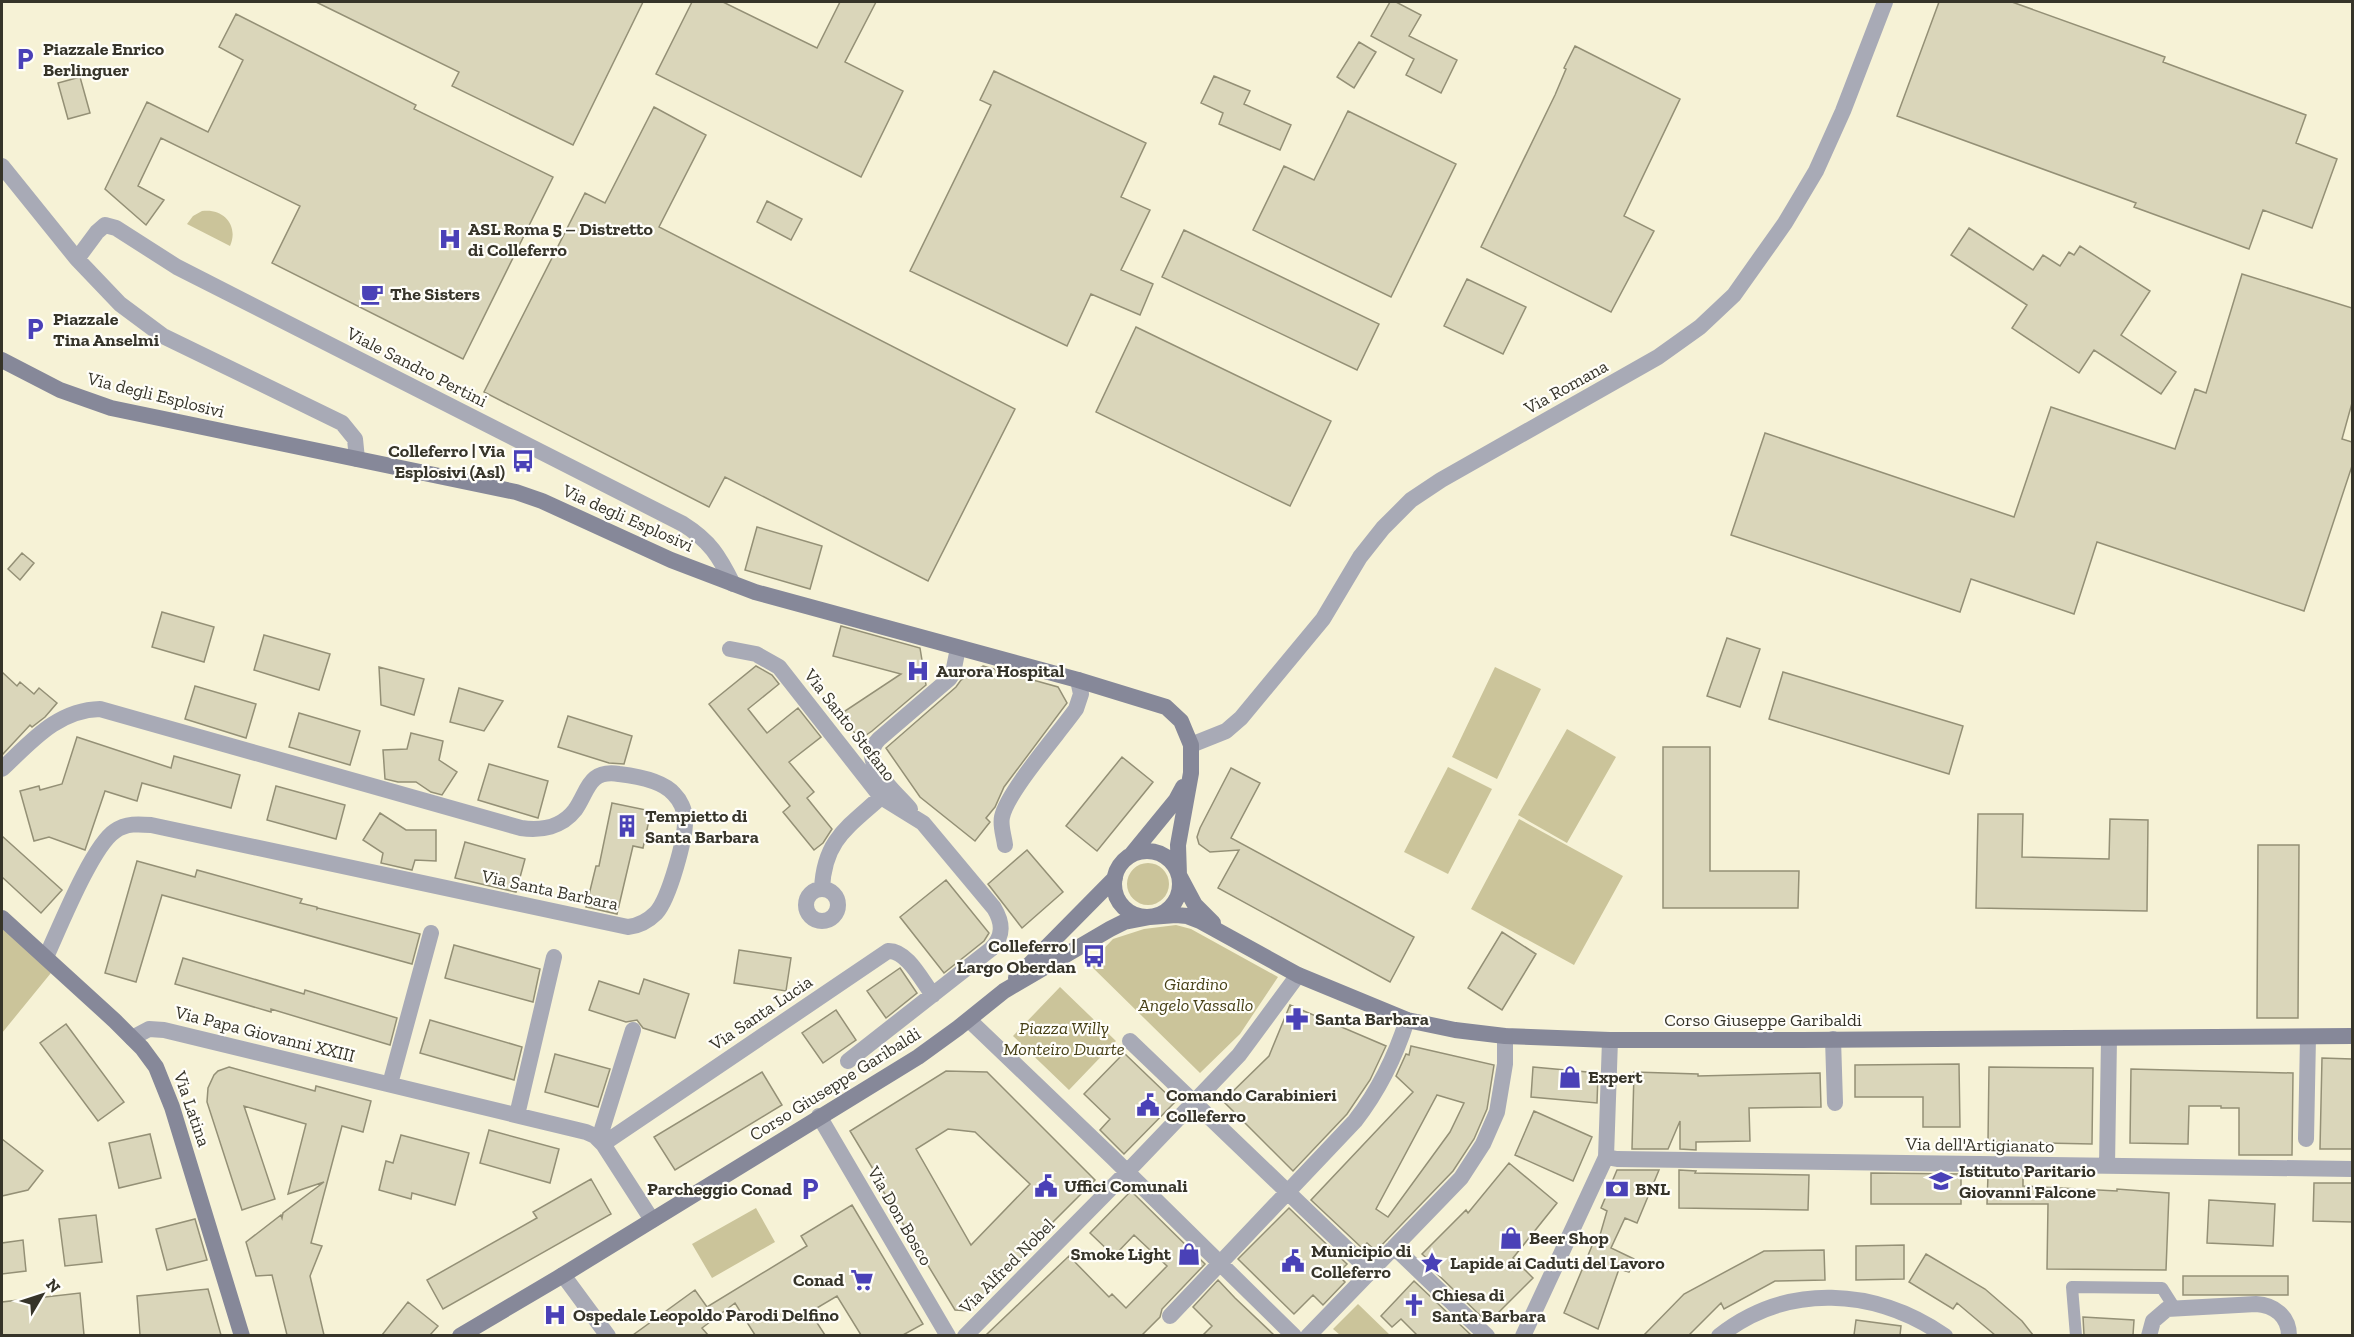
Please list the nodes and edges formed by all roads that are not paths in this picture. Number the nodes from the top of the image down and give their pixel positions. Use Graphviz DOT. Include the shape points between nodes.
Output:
graph roads {
  1 [pos="1885,2"];
  2 [pos="2,166"];
  3 [pos="77,260"];
  4 [pos="2,360"];
  5 [pos="357,459"];
  6 [pos="733,584"];
  7 [pos="958,648"];
  8 [pos="730,649"];
  9 [pos="1078,680"];
  10 [pos="1191,745"];
  11 [pos="2,770"];
  12 [pos="1191,773"];
  13 [pos="881,797"];
  14 [pos="923,823"];
  15 [pos="1005,845"];
  16 [pos="1131,855"];
  17 [pos="1179,875"];
  18 [pos="1114,878"];
  19 [pos="822,889"];
  20 [pos="1150,917"];
  21 [pos="2,918"];
  22 [pos="431,933"];
  23 [pos="1237,942"];
  24 [pos="46,957"];
  25 [pos="554,957"];
  26 [pos="1298,975"];
  27 [pos="1004,991"];
  28 [pos="933,994"];
  29 [pos="969,1020"];
  30 [pos="1407,1020"];
  31 [pos="633,1030"];
  32 [pos="1506,1035"];
  33 [pos="2307,1036"];
  34 [pos="2352,1036"];
  35 [pos="132,1038"];
  36 [pos="2109,1038"];
  37 [pos="1833,1039"];
  38 [pos="1610,1040"];
  39 [pos="1130,1041"];
  40 [pos="848,1061"];
  41 [pos="390,1084"];
  42 [pos="1193,1103"];
  43 [pos="1835,1103"];
  44 [pos="517,1115"];
  45 [pos="819,1116"];
  46 [pos="2306,1139"];
  47 [pos="601,1141"];
  48 [pos="1606,1156"];
  49 [pos="2107,1166"];
  50 [pos="2352,1170"];
  51 [pos="1127,1172"];
  52 [pos="1287,1194"];
  53 [pos="652,1220"];
  54 [pos="1394,1247"];
  55 [pos="1221,1264"];
  56 [pos="1370,1271"];
  57 [pos="563,1275"];
  58 [pos="2174,1307"];
  59 [pos="1170,1316"];
  60 [pos="1526,1333"];
  61 [pos="242,1335"];
  62 [pos="460,1335"];
  63 [pos="608,1335"];
  64 [pos="948,1335"];
  65 [pos="965,1335"];
  66 [pos="1294,1335"];
  67 [pos="1308,1335"];
  68 [pos="1487,1335"];
  69 [pos="1719,1335"];
  70 [pos="1945,1335"];
  71 [pos="2076,1335"];
  72 [pos="2149,1335"];
  73 [pos="2289,1335"];
  1 -- 10 [label="street, Via Romana" via="1816,171 1755,268 1721,308 1658,357 1411,500 1371,542 1323,619 1241,718 1226,731"];
  2 -- 3 [label="street"];
  3 -- 5 [label="street" via="129,312 163,336 342,423 355,439"];
  3 -- 6 [label="street, Viale Sandro Pertini" via="97,232 111,225 177,267 683,524 715,550"];
  4 -- 5 [label="main road, Via degli Esplosivi" via="48,385 96,404"];
  5 -- 6 [label="main road, Via degli Esplosivi" via="516,492"];
  6 -- 7 [label="main road, Via degli Esplosivi"];
  7 -- 9 [label="main road, Via degli Esplosivi"];
  7 -- 14 [label="street" via="949,679 879,739 871,755 878,771"];
  8 -- 13 [label="street, Via Santo Stefano" via="756,654 779,667"];
  9 -- 10 [label="main road, Via degli Esplosivi" via="1166,707 1181,721"];
  9 -- 15 [label="street" via="1081,694 1076,709 1005,808"];
  10 -- 12 [label="main road, Via degli Esplosivi"];
  11 -- 24 [label="street, Via Santa Barbara" via="62,718 81,710 100,709 521,828 538,830 562,822 577,808 588,784 610,773 660,784 674,793 684,813 685,826 667,895 651,918 628,927 151,825 126,825 114,831 97,851"];
  12 -- 16 [label="main road, Via degli Esplosivi" via="1176,800"];
  12 -- 17 [label="main road, Via degli Esplosivi" via="1179,838"];
  13 -- 14 [label="street, Via Santo Stefano"];
  13 -- 19 [label="street" via="845,830 829,852 823,866"];
  14 -- 28 [label="street, Via Santo Stefano" via="994,908 1001,932 997,943"];
  16 -- 17 [label="main road" via="1140,851 1160,853"];
  16 -- 18 [label="main road"];
  17 -- 20 [label="main road" via="1179,894 1174,903 1168,910"];
  17 -- 23 [label="main road, Corso Giuseppe Garibaldi" via="1200,911"];
  18 -- 20 [label="main road" via="1116,896 1123,906 1138,916"];
  18 -- 27 [label="main road"];
  20 -- 23 [label="main road, Corso Giuseppe Garibaldi" via="1187,916"];
  20 -- 27 [label="main road, Corso Giuseppe Garibaldi" via="1110,929"];
  21 -- 24 [label="main road, Via Latina"];
  22 -- 41 [label="street"];
  23 -- 26 [label="main road, Corso Giuseppe Garibaldi"];
  24 -- 35 [label="main road, Via Latina"];
  25 -- 44 [label="street"];
  26 -- 30 [label="main road, Corso Giuseppe Garibaldi"];
  26 -- 42 [label="street" via="1247,1046"];
  27 -- 29 [label="main road, Corso Giuseppe Garibaldi"];
  28 -- 40 [label="street"];
  28 -- 47 [label="street, Via Santa Lucia" via="901,955 888,951"];
  29 -- 45 [label="main road, Corso Giuseppe Garibaldi" via="918,1057"];
  29 -- 51 [label="street"];
  30 -- 32 [label="main road, Corso Giuseppe Garibaldi"];
  30 -- 52 [label="street" via="1395,1056 1364,1110"];
  31 -- 47 [label="street"];
  32 -- 38 [label="main road, Corso Giuseppe Garibaldi"];
  32 -- 54 [label="street" via="1502,1088 1487,1136 1461,1178"];
  33 -- 34 [label="main road, Corso Giuseppe Garibaldi"];
  33 -- 36 [label="main road, Corso Giuseppe Garibaldi"];
  33 -- 46 [label="street"];
  35 -- 41 [label="street, Via Papa Giovanni XXIII" via="149,1029 164,1030"];
  35 -- 61 [label="main road, Via Latina" via="165,1086"];
  36 -- 37 [label="main road, Corso Giuseppe Garibaldi"];
  36 -- 49 [label="street"];
  37 -- 38 [label="main road, Corso Giuseppe Garibaldi"];
  37 -- 43 [label="street"];
  38 -- 48 [label="street"];
  39 -- 42 [label="street"];
  41 -- 44 [label="street, Via Papa Giovanni XXIII"];
  42 -- 51 [label="street, Via Alfred Nobel"];
  42 -- 52 [label="street"];
  44 -- 47 [label="street, Via Papa Giovanni XXIII" via="586,1132"];
  45 -- 53 [label="main road, Corso Giuseppe Garibaldi"];
  45 -- 64 [label="street, Via Don Bosco"];
  47 -- 53 [label="street"];
  48 -- 49 [label="street, Via dell'Artigianato" via="1803,1163"];
  48 -- 60 [label="street"];
  49 -- 50 [label="street, Via dell'Artigianato"];
  51 -- 55 [label="street"];
  51 -- 65 [label="street, Via Alfred Nobel"];
  52 -- 55 [label="street"];
  52 -- 56 [label="street"];
  53 -- 57 [label="main road, Corso Giuseppe Garibaldi"];
  54 -- 56 [label="street"];
  54 -- 68 [label="street"];
  55 -- 59 [label="street"];
  55 -- 66 [label="street"];
  56 -- 67 [label="street"];
  57 -- 62 [label="main road, Corso Giuseppe Garibaldi"];
  57 -- 63 [label="street"];
  58 -- 71 [label="street" via="2162,1287 2072,1287"];
  58 -- 72 [label="street" via="2157,1316"];
  58 -- 73 [label="street" via="2262,1304 2283,1316"];
  69 -- 70 [label="street" via="1765,1308 1830,1297 1890,1306"];
}
